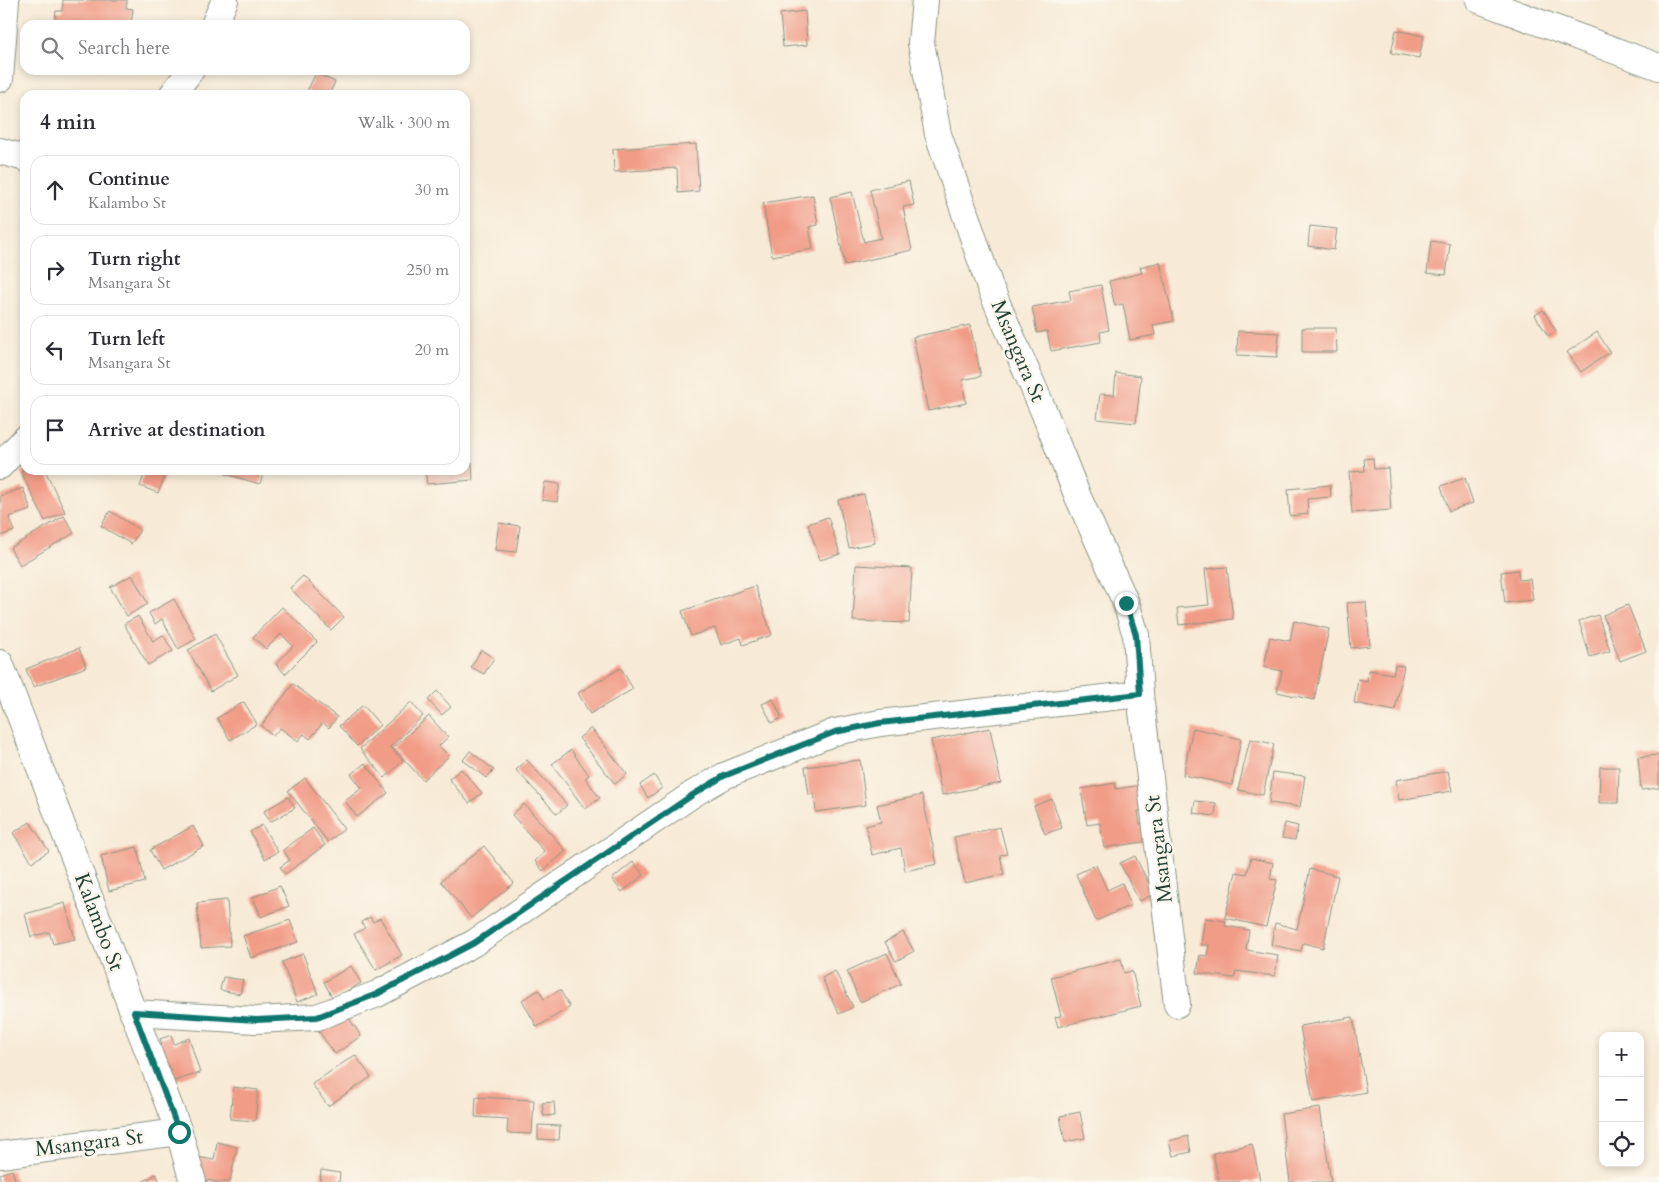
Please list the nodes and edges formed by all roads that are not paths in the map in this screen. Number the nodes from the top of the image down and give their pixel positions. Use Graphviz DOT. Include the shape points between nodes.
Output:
graph roads {
  1 [pos="6,0"];
  2 [pos="226,0"];
  3 [pos="925,0"];
  4 [pos="1479,0"];
  5 [pos="216,20"];
  6 [pos="1659,67"];
  7 [pos="186,75"];
  8 [pos="0,79"];
  9 [pos="176,90"];
  10 [pos="0,151"];
  11 [pos="20,157"];
  12 [pos="20,445"];
  13 [pos="0,466"];
  14 [pos="0,663"];
  15 [pos="1140,694"];
  16 [pos="1177,1004"];
  17 [pos="134,1012"];
  18 [pos="179,1132"];
  19 [pos="0,1155"];
  20 [pos="193,1182"];
  1 -- 8 [label="street"];
  2 -- 5 [label="street"];
  3 -- 15 [label="street, Msangara St" via="921,43 938,134 990,287 1126,603 1136,635"];
  4 -- 6 [label="street"];
  7 -- 9 [label="street"];
  10 -- 11 [label="street"];
  12 -- 13 [label="street"];
  14 -- 17 [label="street, Kalambo St"];
  15 -- 16 [label="street, Msangara St"];
  15 -- 17 [label="street" via="880,723 835,732 789,750 724,776 694,794 474,943 377,994 317,1017 256,1020"];
  17 -- 18 [label="street, Kalambo St"];
  18 -- 19 [label="street, Msangara St"];
  18 -- 20 [label="street, Kalambo St"];
}
